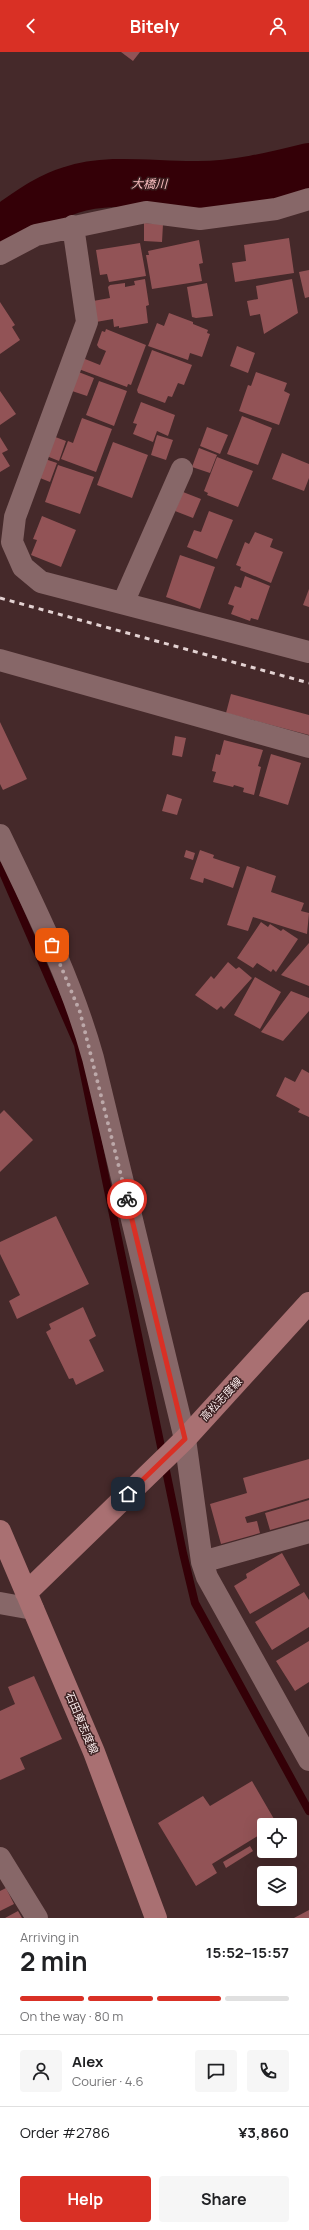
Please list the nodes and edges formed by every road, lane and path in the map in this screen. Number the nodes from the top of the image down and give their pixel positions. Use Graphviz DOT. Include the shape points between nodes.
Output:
graph roads {
  1 [pos="309,199"];
  2 [pos="73,226"];
  3 [pos="0,254"];
  4 [pos="182,469"];
  5 [pos="0,523"];
  6 [pos="12,542"];
  7 [pos="123,603"];
  8 [pos="309,652"];
  9 [pos="0,660"];
  10 [pos="309,747"];
  11 [pos="0,835"];
  12 [pos="309,1303"];
  13 [pos="185,1439"];
  14 [pos="0,1531"];
  15 [pos="309,1532"];
  16 [pos="202,1562"];
  17 [pos="30,1601"];
  18 [pos="0,1603"];
  19 [pos="309,1760"];
  20 [pos="0,1858"];
  21 [pos="37,1918"];
  22 [pos="156,1918"];
  1 -- 2 [label="street" via="276,209 200,219 146,212"];
  2 -- 3 [label="street" via="36,234"];
  2 -- 6 [label="street" via="87,322 15,517"];
  4 -- 7 [label="street"];
  5 -- 6 [label="street"];
  6 -- 7 [label="street" via="23,567 41,582"];
  7 -- 8 [label="street"];
  9 -- 10 [label="street"];
  11 -- 13 [label="street" via="59,959 80,1012"];
  12 -- 13 [label="main road, 高松志度線"];
  13 -- 16 [label="street"];
  13 -- 17 [label="main road, 高松志度線"];
  14 -- 17 [label="main road, 石田東志度線"];
  15 -- 16 [label="street"];
  16 -- 19 [label="street" via="217,1596"];
  17 -- 18 [label="street"];
  17 -- 22 [label="main road, 石田東志度線" via="94,1752"];
  20 -- 21 [label="street"];
}
